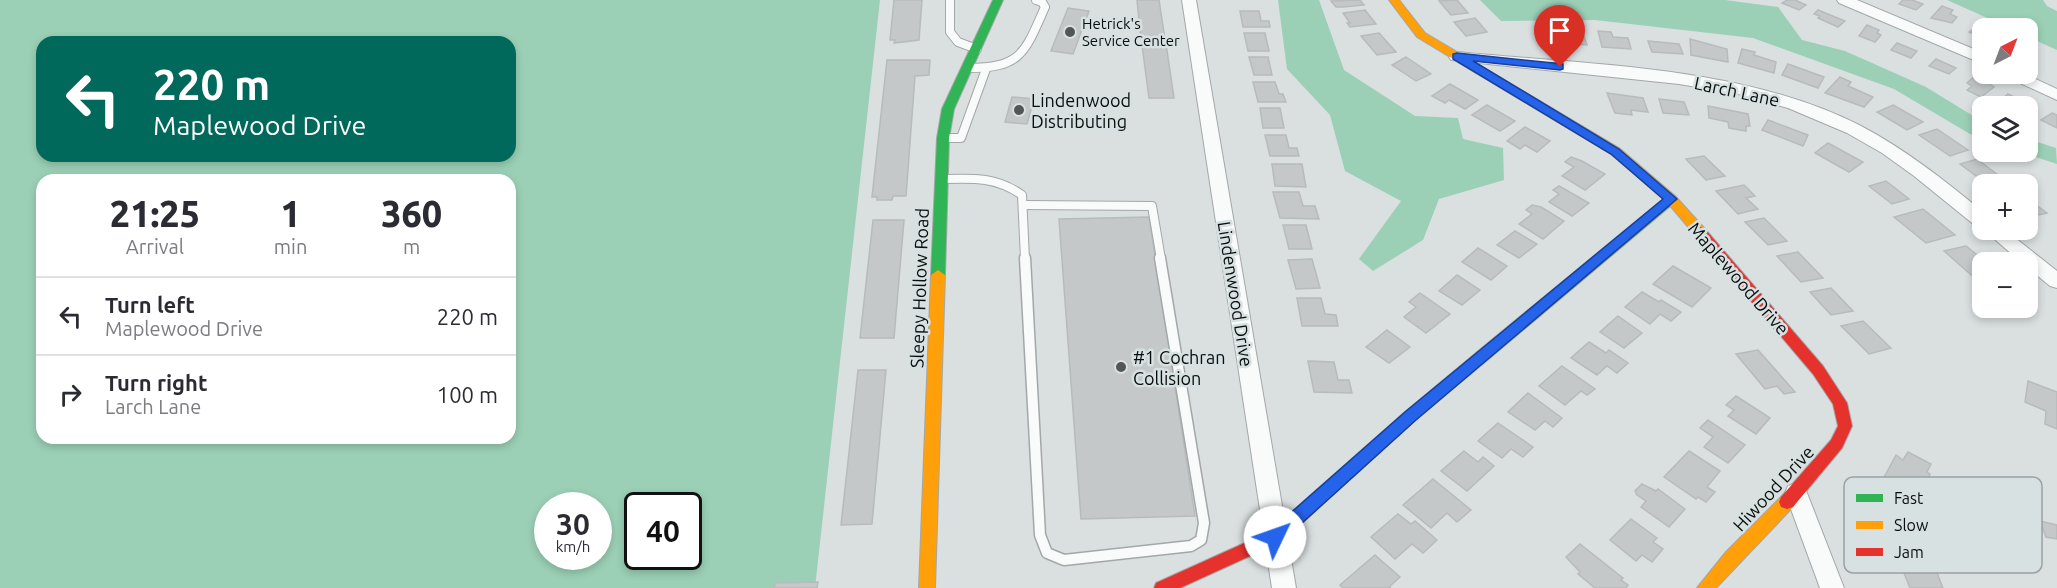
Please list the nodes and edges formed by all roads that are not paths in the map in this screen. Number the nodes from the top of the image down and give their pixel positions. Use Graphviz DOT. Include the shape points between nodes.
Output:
graph roads {
  1 [pos="950,0"];
  2 [pos="998,0"];
  3 [pos="1036,0"];
  4 [pos="1189,0"];
  5 [pos="1394,0"];
  6 [pos="1844,0"];
  7 [pos="977,49"];
  8 [pos="1972,54"];
  9 [pos="1457,57"];
  10 [pos="968,68"];
  11 [pos="986,69"];
  12 [pos="2034,84"];
  13 [pos="2057,95"];
  14 [pos="943,138"];
  15 [pos="941,179"];
  16 [pos="1671,199"];
  17 [pos="1023,205"];
  18 [pos="1972,213"];
  19 [pos="2006,240"];
  20 [pos="2057,281"];
  21 [pos="1840,403"];
  22 [pos="1796,493"];
  23 [pos="1275,537"];
  24 [pos="1196,558"];
  25 [pos="927,588"];
  26 [pos="1162,588"];
  27 [pos="1284,588"];
  28 [pos="1705,588"];
  29 [pos="1832,588"];
  1 -- 7 [label="lane" via="947,28 953,39"];
  2 -- 7 [label="street, Sleepy Hollow Road"];
  3 -- 11 [label="lane" via="1045,7 1028,47 1017,60"];
  4 -- 23 [label="street, Lindenwood Drive"];
  5 -- 9 [label="street, Maplewood Drive" via="1421,35"];
  6 -- 8 [label="street"];
  7 -- 10 [label="street, Sleepy Hollow Road"];
  9 -- 16 [label="street, Maplewood Drive" via="1615,151"];
  9 -- 18 [label="street, Larch Lane" via="1700,81 1773,96 1854,130 1925,175"];
  10 -- 11 [label="lane"];
  10 -- 14 [label="street, Sleepy Hollow Road" via="948,109"];
  11 -- 14 [label="lane" via="961,138"];
  12 -- 13 [label="street"];
  14 -- 15 [label="street, Sleepy Hollow Road"];
  15 -- 17 [label="lane" via="988,177 1008,184 1022,195"];
  15 -- 25 [label="street, Sleepy Hollow Road"];
  16 -- 21 [label="street, Maplewood Drive" via="1818,370"];
  16 -- 23 [label="street" via="1410,416"];
  17 -- 24 [label="lane" via="1152,206 1204,523"];
  17 -- 24 [label="lane" via="1040,535 1047,553 1065,560"];
  19 -- 20 [label="street"];
  21 -- 22 [label="street, Hiwood Drive" via="1845,426 1837,444"];
  22 -- 28 [label="street, Hiwood Drive"];
  22 -- 29 [label="street"];
  23 -- 24 [label="street"];
  23 -- 27 [label="street, Lindenwood Drive"];
  24 -- 26 [label="street"];
}
